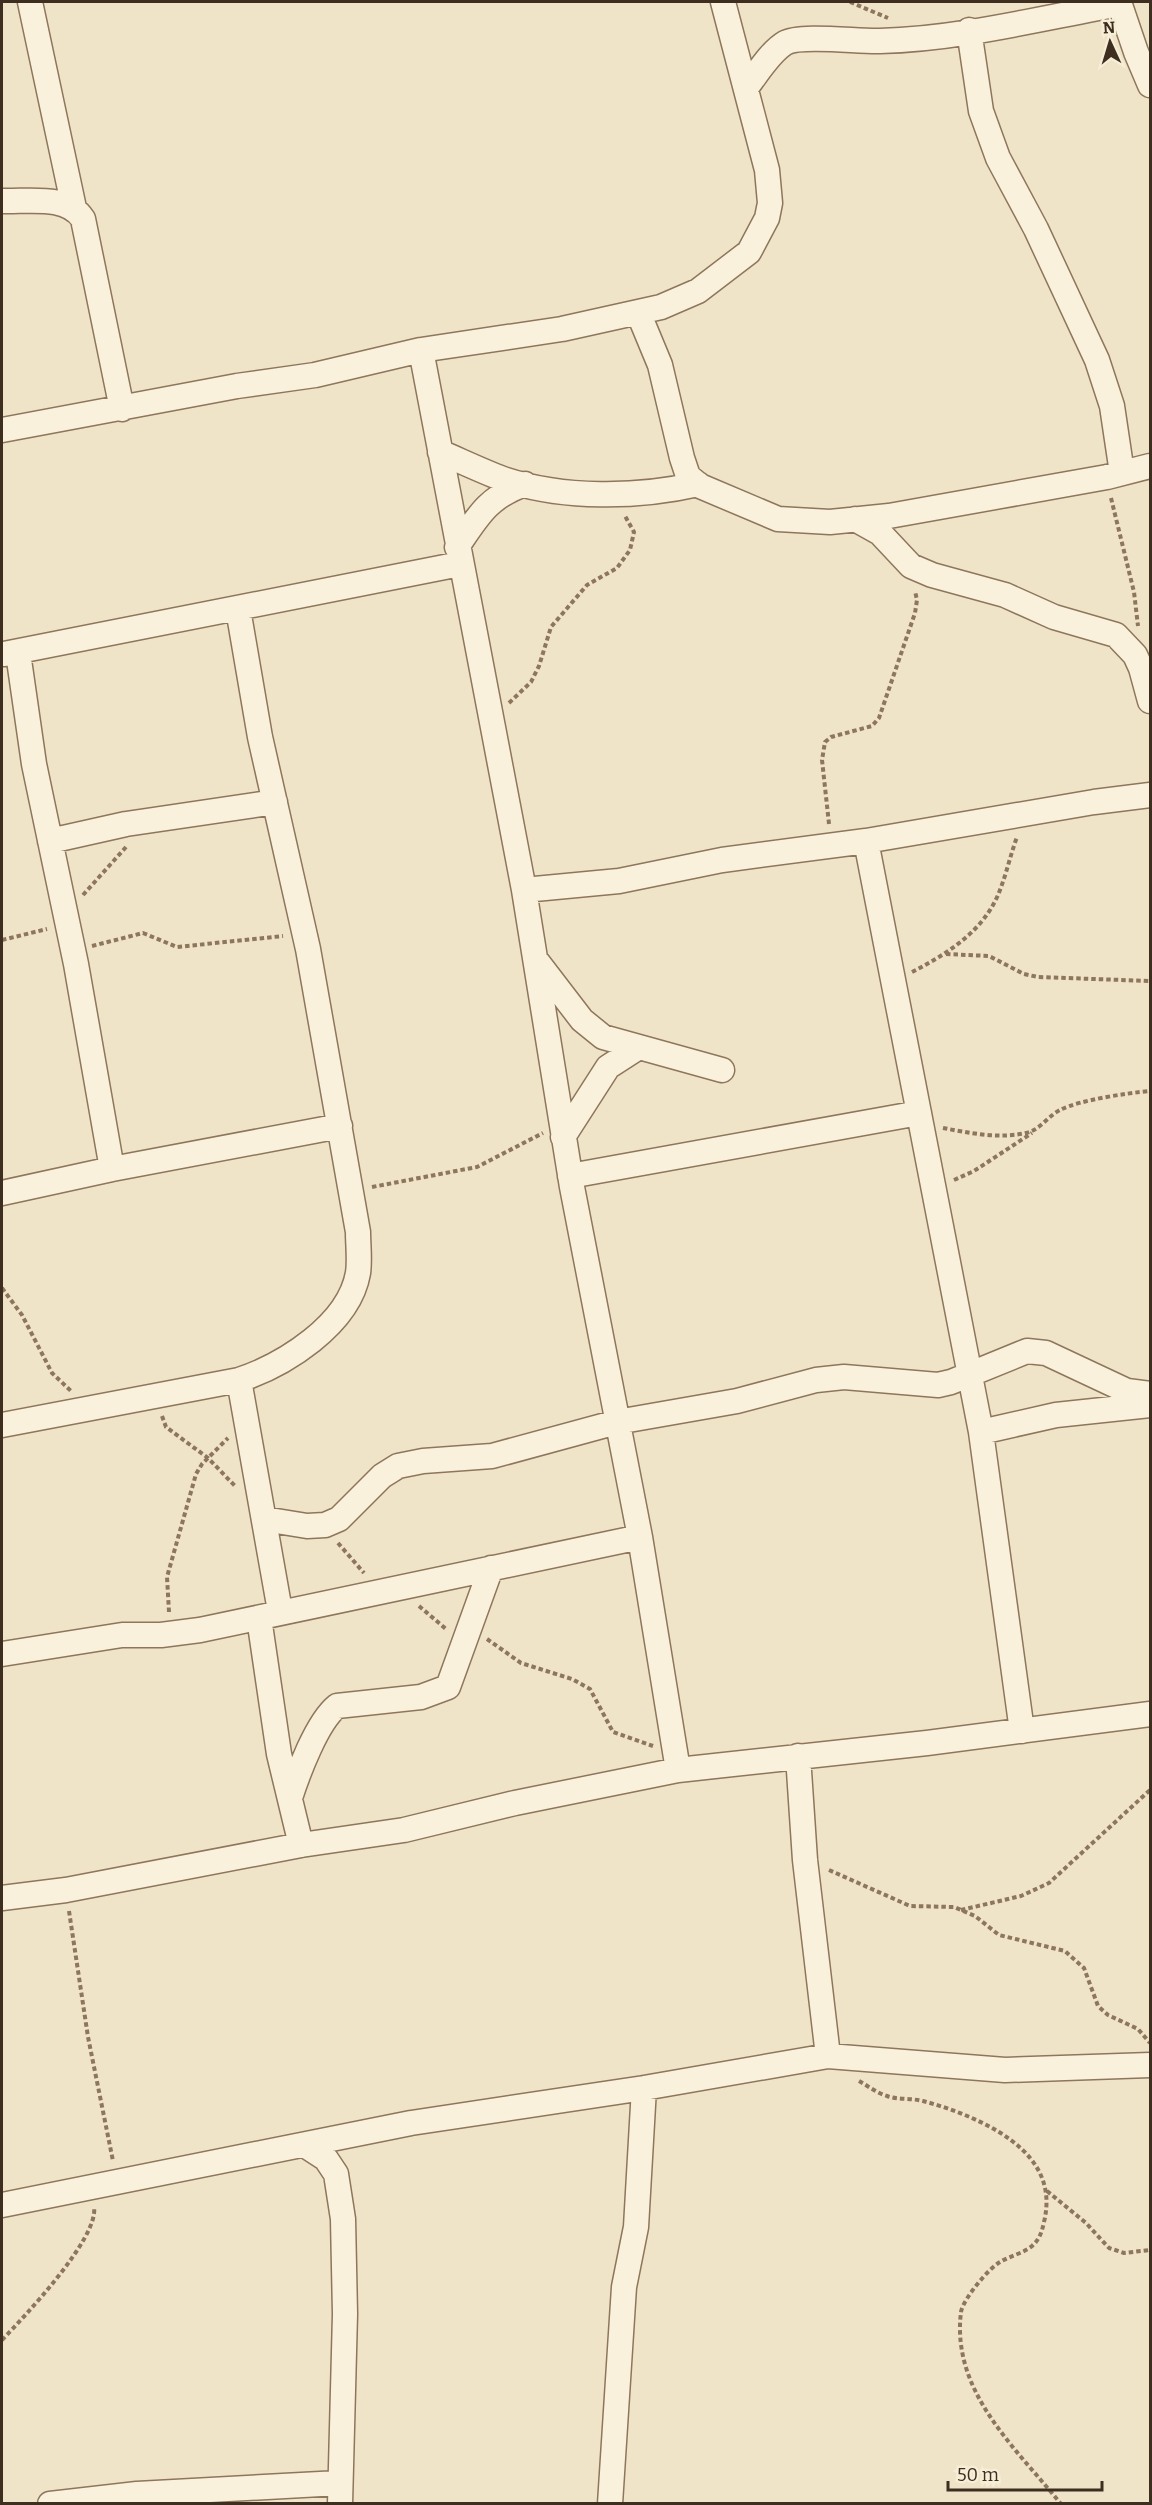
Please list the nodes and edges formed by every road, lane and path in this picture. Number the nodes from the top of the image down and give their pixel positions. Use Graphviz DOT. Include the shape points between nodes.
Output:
graph roads {
  1 [pos="30,2"];
  2 [pos="723,2"];
  3 [pos="1119,3"];
  4 [pos="969,30"];
  5 [pos="1150,85"];
  6 [pos="746,88"];
  7 [pos="2,201"];
  8 [pos="74,208"];
  9 [pos="638,312"];
  10 [pos="420,350"];
  11 [pos="122,409"];
  12 [pos="2,430"];
  13 [pos="440,452"];
  14 [pos="1150,466"];
  15 [pos="1114,475"];
  16 [pos="525,484"];
  17 [pos="698,484"];
  18 [pos="605,492"];
  19 [pos="855,519"];
  20 [pos="459,556"];
  21 [pos="904,559"];
  22 [pos="238,609"];
  23 [pos="10,654"];
  24 [pos="1135,655"];
  25 [pos="1150,700"];
  26 [pos="490,719"];
  27 [pos="1150,795"];
  28 [pos="275,801"];
  29 [pos="1027,814"];
  30 [pos="50,841"];
  31 [pos="866,841"];
  32 [pos="128,846"];
  33 [pos="832,846"];
  34 [pos="524,890"];
  35 [pos="302,923"];
  36 [pos="68,925"];
  37 [pos="2,940"];
  38 [pos="946,954"];
  39 [pos="534,958"];
  40 [pos="1150,981"];
  41 [pos="893,982"];
  42 [pos="639,1047"];
  43 [pos="722,1070"];
  44 [pos="1150,1091"];
  45 [pos="920,1119"];
  46 [pos="340,1126"];
  47 [pos="562,1130"];
  48 [pos="1035,1130"];
  49 [pos="112,1169"];
  50 [pos="570,1176"];
  51 [pos="933,1188"];
  52 [pos="350,1190"];
  53 [pos="2,1193"];
  54 [pos="2,1288"];
  55 [pos="970,1375"];
  56 [pos="239,1380"];
  57 [pos="162,1394"];
  58 [pos="1150,1394"];
  59 [pos="1150,1405"];
  60 [pos="96,1408"];
  61 [pos="246,1422"];
  62 [pos="617,1422"];
  63 [pos="2,1425"];
  64 [pos="981,1432"];
  65 [pos="208,1458"];
  66 [pos="264,1519"];
  67 [pos="312,1526"];
  68 [pos="640,1537"];
  69 [pos="491,1568"];
  70 [pos="396,1588"];
  71 [pos="270,1614"];
  72 [pos="468,1632"];
  73 [pos="174,1634"];
  74 [pos="2,1654"];
  75 [pos="1150,1714"];
  76 [pos="1022,1731"];
  77 [pos="798,1756"];
  78 [pos="677,1761"];
  79 [pos="1150,1790"];
  80 [pos="290,1798"];
  81 [pos="301,1845"];
  82 [pos="805,1860"];
  83 [pos="66,1890"];
  84 [pos="2,1898"];
  85 [pos="960,1910"];
  86 [pos="1150,2043"];
  87 [pos="828,2056"];
  88 [pos="1150,2065"];
  89 [pos="855,2079"];
  90 [pos="644,2088"];
  91 [pos="306,2146"];
  92 [pos="119,2183"];
  93 [pos="92,2188"];
  94 [pos="1047,2191"];
  95 [pos="2,2205"];
  96 [pos="1150,2250"];
  97 [pos="2,2340"];
  98 [pos="340,2493"];
  99 [pos="50,2504"];
  100 [pos="610,2504"];
  101 [pos="1061,2504"];
  1 -- 8 [label="street"];
  2 -- 6 [label="street"];
  3 -- 4 [label="street"];
  3 -- 5 [label="street"];
  4 -- 6 [label="street" via="882,41 791,41 778,49"];
  4 -- 15 [label="street" via="981,111 998,158 1097,360 1112,406"];
  6 -- 9 [label="street" via="771,188 767,218 749,252 698,291 682,300"];
  7 -- 8 [label="street" via="58,202"];
  8 -- 11 [label="street" via="83,219"];
  9 -- 10 [label="street" via="562,329"];
  9 -- 17 [label="street" via="660,365 688,476"];
  10 -- 11 [label="street" via="315,375"];
  10 -- 13 [label="street"];
  11 -- 12 [label="street"];
  13 -- 16 [label="street"];
  13 -- 20 [label="street"];
  14 -- 15 [label="street"];
  15 -- 19 [label="street"];
  15 -- 24 [label="path" via="1134,592 1138,630"];
  16 -- 18 [label="street"];
  16 -- 20 [label="street" via="484,507"];
  17 -- 18 [label="street" via="670,490"];
  17 -- 19 [label="street" via="778,519"];
  18 -- 26 [label="path" via="631,523 634,540 630,550 617,568 587,585 551,627 531,682"];
  19 -- 21 [label="street" via="880,533"];
  20 -- 22 [label="street"];
  20 -- 26 [label="street"];
  21 -- 24 [label="street" via="932,575 1005,595 1076,625 1108,631"];
  21 -- 33 [label="path" via="917,600 879,718 872,726 831,736 825,742 822,760"];
  22 -- 23 [label="street"];
  22 -- 28 [label="street"];
  23 -- 30 [label="street"];
  24 -- 25 [label="street"];
  26 -- 34 [label="street"];
  27 -- 29 [label="street"];
  28 -- 30 [label="street" via="126,824"];
  28 -- 35 [label="street"];
  29 -- 31 [label="street"];
  29 -- 38 [label="path" via="990,911"];
  30 -- 36 [label="street"];
  31 -- 33 [label="street"];
  31 -- 41 [label="street"];
  32 -- 36 [label="path"];
  33 -- 34 [label="street" via="722,860 619,881"];
  34 -- 39 [label="street"];
  35 -- 36 [label="path" via="276,938 177,947 143,933 90,947 79,944"];
  35 -- 46 [label="street"];
  36 -- 37 [label="path"];
  36 -- 49 [label="street"];
  38 -- 40 [label="path" via="990,956 1038,977"];
  38 -- 41 [label="path"];
  39 -- 42 [label="street" via="590,1028"];
  39 -- 47 [label="street"];
  41 -- 45 [label="street"];
  42 -- 43 [label="street"];
  42 -- 47 [label="street" via="608,1067"];
  44 -- 48 [label="path" via="1060,1110"];
  45 -- 48 [label="path" via="986,1135 1010,1136"];
  45 -- 50 [label="street"];
  45 -- 51 [label="street"];
  46 -- 49 [label="street"];
  46 -- 52 [label="street"];
  47 -- 50 [label="street"];
  47 -- 52 [label="path" via="477,1167"];
  48 -- 51 [label="path" via="974,1171"];
  49 -- 53 [label="street"];
  50 -- 62 [label="street"];
  51 -- 55 [label="street"];
  52 -- 56 [label="street" via="359,1257 350,1295 310,1342 266,1371"];
  54 -- 60 [label="path" via="22,1315 52,1373"];
  55 -- 58 [label="street" via="1027,1351 1046,1353 1127,1391"];
  55 -- 62 [label="street" via="926,1385 844,1377 816,1380 737,1401"];
  55 -- 64 [label="street"];
  56 -- 57 [label="street"];
  56 -- 61 [label="street"];
  57 -- 60 [label="street"];
  57 -- 65 [label="path" via="163,1424"];
  59 -- 64 [label="street" via="1056,1416"];
  60 -- 63 [label="street"];
  61 -- 65 [label="path"];
  61 -- 66 [label="street"];
  62 -- 67 [label="street" via="492,1456 398,1466 382,1476 339,1519"];
  62 -- 68 [label="street"];
  64 -- 76 [label="street"];
  65 -- 73 [label="path" via="196,1474 167,1577"];
  66 -- 67 [label="street"];
  66 -- 71 [label="street"];
  67 -- 70 [label="path" via="332,1538 362,1572"];
  68 -- 69 [label="street"];
  68 -- 78 [label="street"];
  69 -- 70 [label="street"];
  69 -- 72 [label="street"];
  70 -- 71 [label="street"];
  70 -- 72 [label="path" via="444,1628"];
  71 -- 73 [label="street"];
  71 -- 80 [label="street" via="279,1754"];
  72 -- 78 [label="path" via="483,1636 520,1663 572,1679 590,1689 613,1732"];
  72 -- 80 [label="street" via="452,1679 441,1691 421,1697 343,1704 332,1710 298,1773"];
  73 -- 74 [label="street" via="122,1635"];
  75 -- 76 [label="street"];
  76 -- 77 [label="street"];
  77 -- 78 [label="street"];
  77 -- 82 [label="street"];
  78 -- 81 [label="street" via="404,1830"];
  79 -- 85 [label="path" via="1049,1882 1021,1896"];
  80 -- 81 [label="street"];
  81 -- 83 [label="street"];
  82 -- 85 [label="path" via="910,1906"];
  82 -- 87 [label="street"];
  83 -- 84 [label="street"];
  83 -- 92 [label="path" via="88,2037"];
  85 -- 86 [label="path" via="975,1916 999,1935 1048,1945 1075,1957 1090,1980 1098,2006 1138,2029"];
  87 -- 88 [label="street" via="1005,2070"];
  87 -- 90 [label="street"];
  89 -- 94 [label="path" via="887,2096 922,2101 1000,2133 1029,2157"];
  90 -- 91 [label="street" via="421,2121"];
  90 -- 100 [label="street" via="636,2227 624,2287"];
  91 -- 92 [label="street"];
  91 -- 98 [label="street" via="326,2159 336,2174 340,2198 345,2314"];
  92 -- 93 [label="street"];
  93 -- 95 [label="street"];
  93 -- 97 [label="path" via="95,2213 84,2241 32,2310"];
  94 -- 96 [label="path" via="1108,2248 1124,2253"];
  94 -- 101 [label="path" via="1041,2235 1032,2247 997,2263 967,2298 961,2310 962,2336 973,2389 989,2416"];
  98 -- 99 [label="street" via="137,2494"];
}
